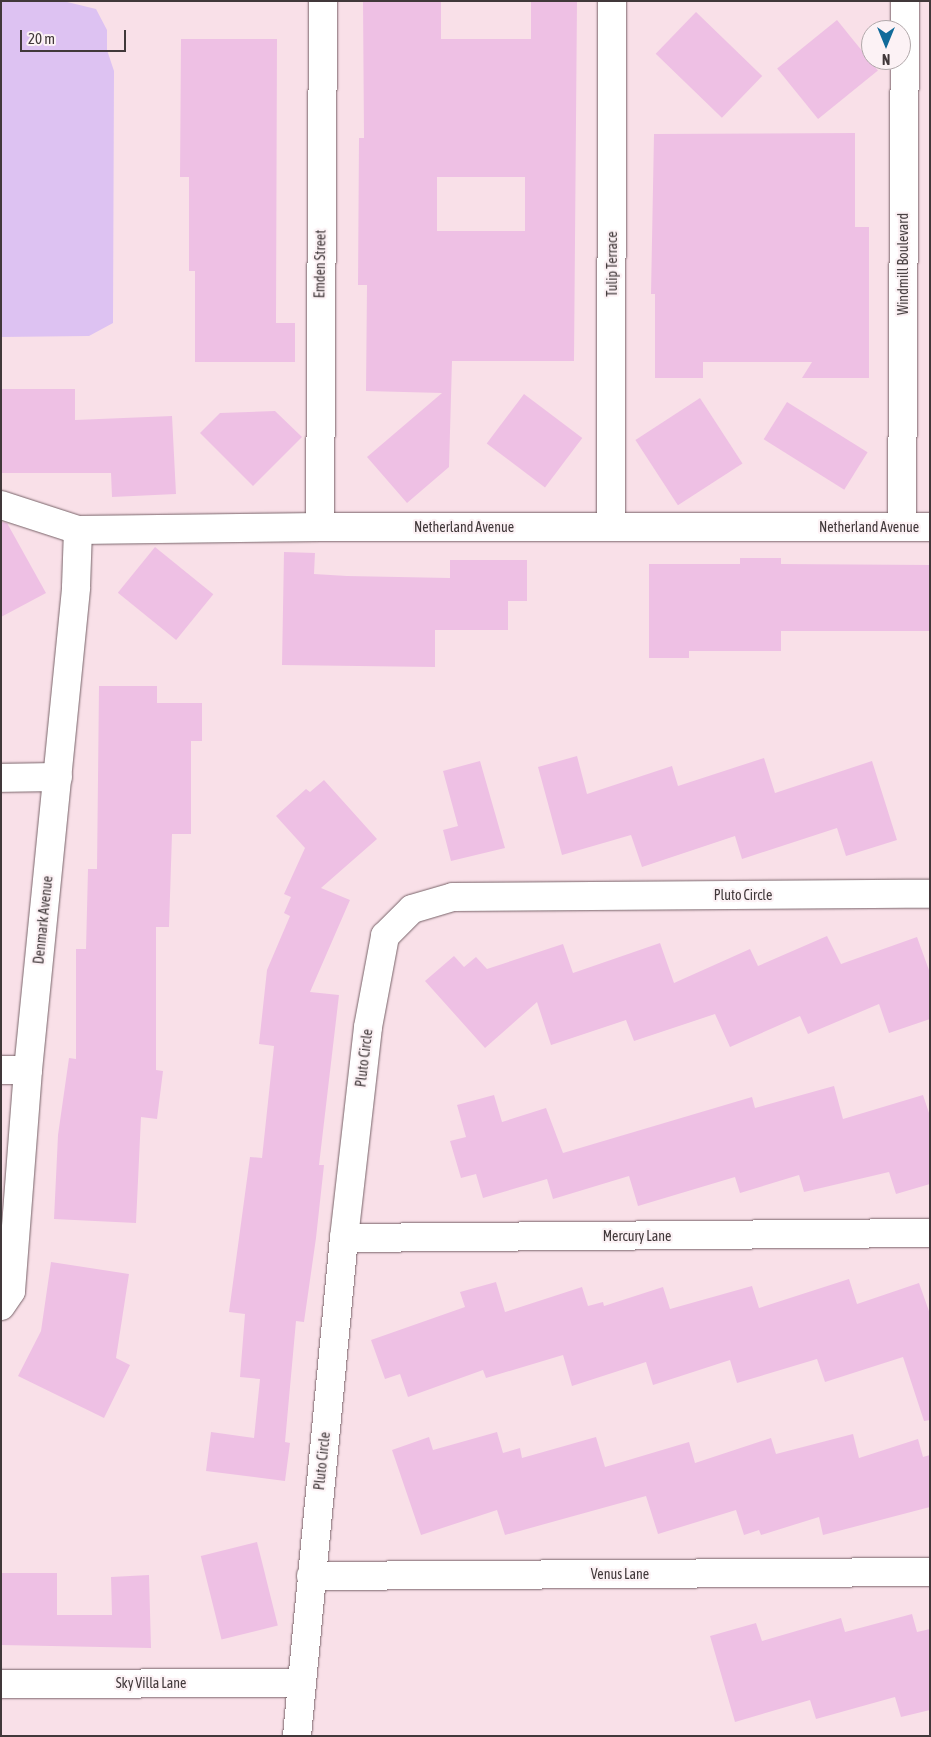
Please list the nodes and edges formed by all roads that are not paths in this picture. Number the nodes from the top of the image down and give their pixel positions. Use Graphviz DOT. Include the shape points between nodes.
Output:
graph roads {
  1 [pos="324,1"];
  2 [pos="612,1"];
  3 [pos="905,1"];
  4 [pos="1,505"];
  5 [pos="320,527"];
  6 [pos="611,527"];
  7 [pos="902,527"];
  8 [pos="930,527"];
  9 [pos="78,530"];
  10 [pos="58,777"];
  11 [pos="1,778"];
  12 [pos="930,894"];
  13 [pos="15,1070"];
  14 [pos="930,1233"];
  15 [pos="344,1238"];
  16 [pos="1,1306"];
  17 [pos="930,1572"];
  18 [pos="311,1576"];
  19 [pos="301,1683"];
  20 [pos="1,1684"];
  21 [pos="296,1736"];
  1 -- 5 [label="street, Emden Street"];
  2 -- 6 [label="street, Tulip Terrace"];
  3 -- 7 [label="street, Windmill Boulevard"];
  4 -- 9 [label="street, Netherland Avenue"];
  5 -- 6 [label="street, Netherland Avenue"];
  5 -- 9 [label="street, Netherland Avenue"];
  6 -- 7 [label="street, Netherland Avenue"];
  7 -- 8 [label="street, Netherland Avenue"];
  9 -- 10 [label="street, Denmark Avenue"];
  10 -- 11 [label="street"];
  10 -- 13 [label="street, Denmark Avenue"];
  12 -- 15 [label="street, Pluto Circle" via="452,897 412,909 385,936 376,974"];
  13 -- 16 [label="street, Denmark Avenue" via="12,1291"];
  14 -- 15 [label="street, Mercury Lane"];
  15 -- 18 [label="street, Pluto Circle"];
  17 -- 18 [label="street, Venus Lane"];
  18 -- 19 [label="street, Pluto Circle"];
  19 -- 20 [label="street, Sky Villa Lane"];
  19 -- 21 [label="street, Pluto Circle"];
}
